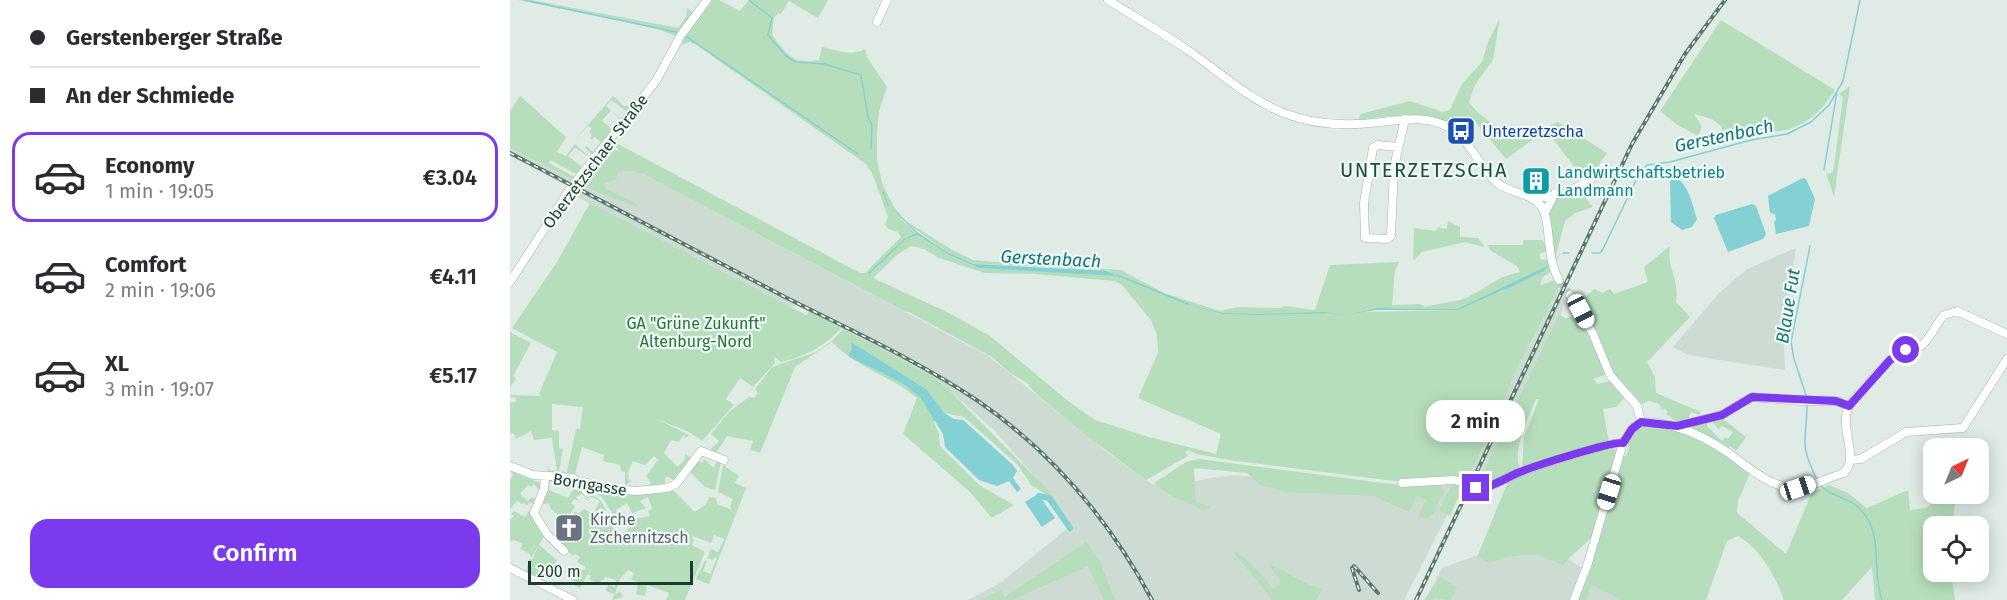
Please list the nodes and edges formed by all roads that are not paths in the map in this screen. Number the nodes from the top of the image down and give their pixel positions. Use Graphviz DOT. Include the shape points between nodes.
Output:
graph roads {
  1 [pos="707,0"];
  2 [pos="887,0"];
  3 [pos="1108,0"];
  4 [pos="877,22"];
  5 [pos="1406,118"];
  6 [pos="1398,147"];
  7 [pos="1603,166"];
  8 [pos="1555,193"];
  9 [pos="1532,198"];
  10 [pos="1545,213"];
  11 [pos="1559,280"];
  12 [pos="510,282"];
  13 [pos="1570,295"];
  14 [pos="2007,334"];
  15 [pos="2007,360"];
  16 [pos="1849,406"];
  17 [pos="1641,422"];
  18 [pos="1677,426"];
  19 [pos="1623,443"];
  20 [pos="724,460"];
  21 [pos="1851,460"];
  22 [pos="510,466"];
  23 [pos="545,477"];
  24 [pos="573,478"];
  25 [pos="1402,483"];
  26 [pos="1467,483"];
  27 [pos="1476,488"];
  28 [pos="588,493"];
  29 [pos="564,551"];
  30 [pos="510,568"];
  31 [pos="573,600"];
  32 [pos="1574,600"];
  1 -- 12 [label="street, Oberzetzschaer Straße" via="656,81 572,186"];
  2 -- 4 [label="street"];
  3 -- 5 [label="street" via="1269,106 1303,119 1357,124"];
  5 -- 6 [label="street"];
  5 -- 9 [label="street" via="1450,128 1498,183"];
  6 -- 6 [label="street" via="1391,236 1365,238 1364,203 1373,148"];
  7 -- 8 [label="street" via="1591,179"];
  8 -- 9 [label="street"];
  8 -- 10 [label="street"];
  9 -- 10 [label="street"];
  10 -- 11 [label="street" via="1550,259"];
  13 -- 17 [label="street" via="1593,334 1610,375 1637,406"];
  14 -- 16 [label="street" via="1956,311 1944,315 1923,344 1890,360"];
  15 -- 21 [label="street" via="1964,428 1906,432 1861,459"];
  16 -- 18 [label="street" via="1836,401 1752,397 1722,415"];
  16 -- 21 [label="street" via="1846,430"];
  17 -- 18 [label="street"];
  17 -- 19 [label="street"];
  18 -- 21 [label="street" via="1710,441 1770,480 1792,488 1845,473"];
  19 -- 27 [label="street"];
  19 -- 32 [label="street"];
  20 -- 24 [label="street, Borngasse" via="701,451 680,480 667,488 616,490"];
  22 -- 23 [label="street, Borngasse"];
  23 -- 24 [label="street, Borngasse"];
  23 -- 29 [label="street" via="534,513"];
  24 -- 28 [label="street"];
  25 -- 26 [label="street"];
  30 -- 31 [label="street"];
}
